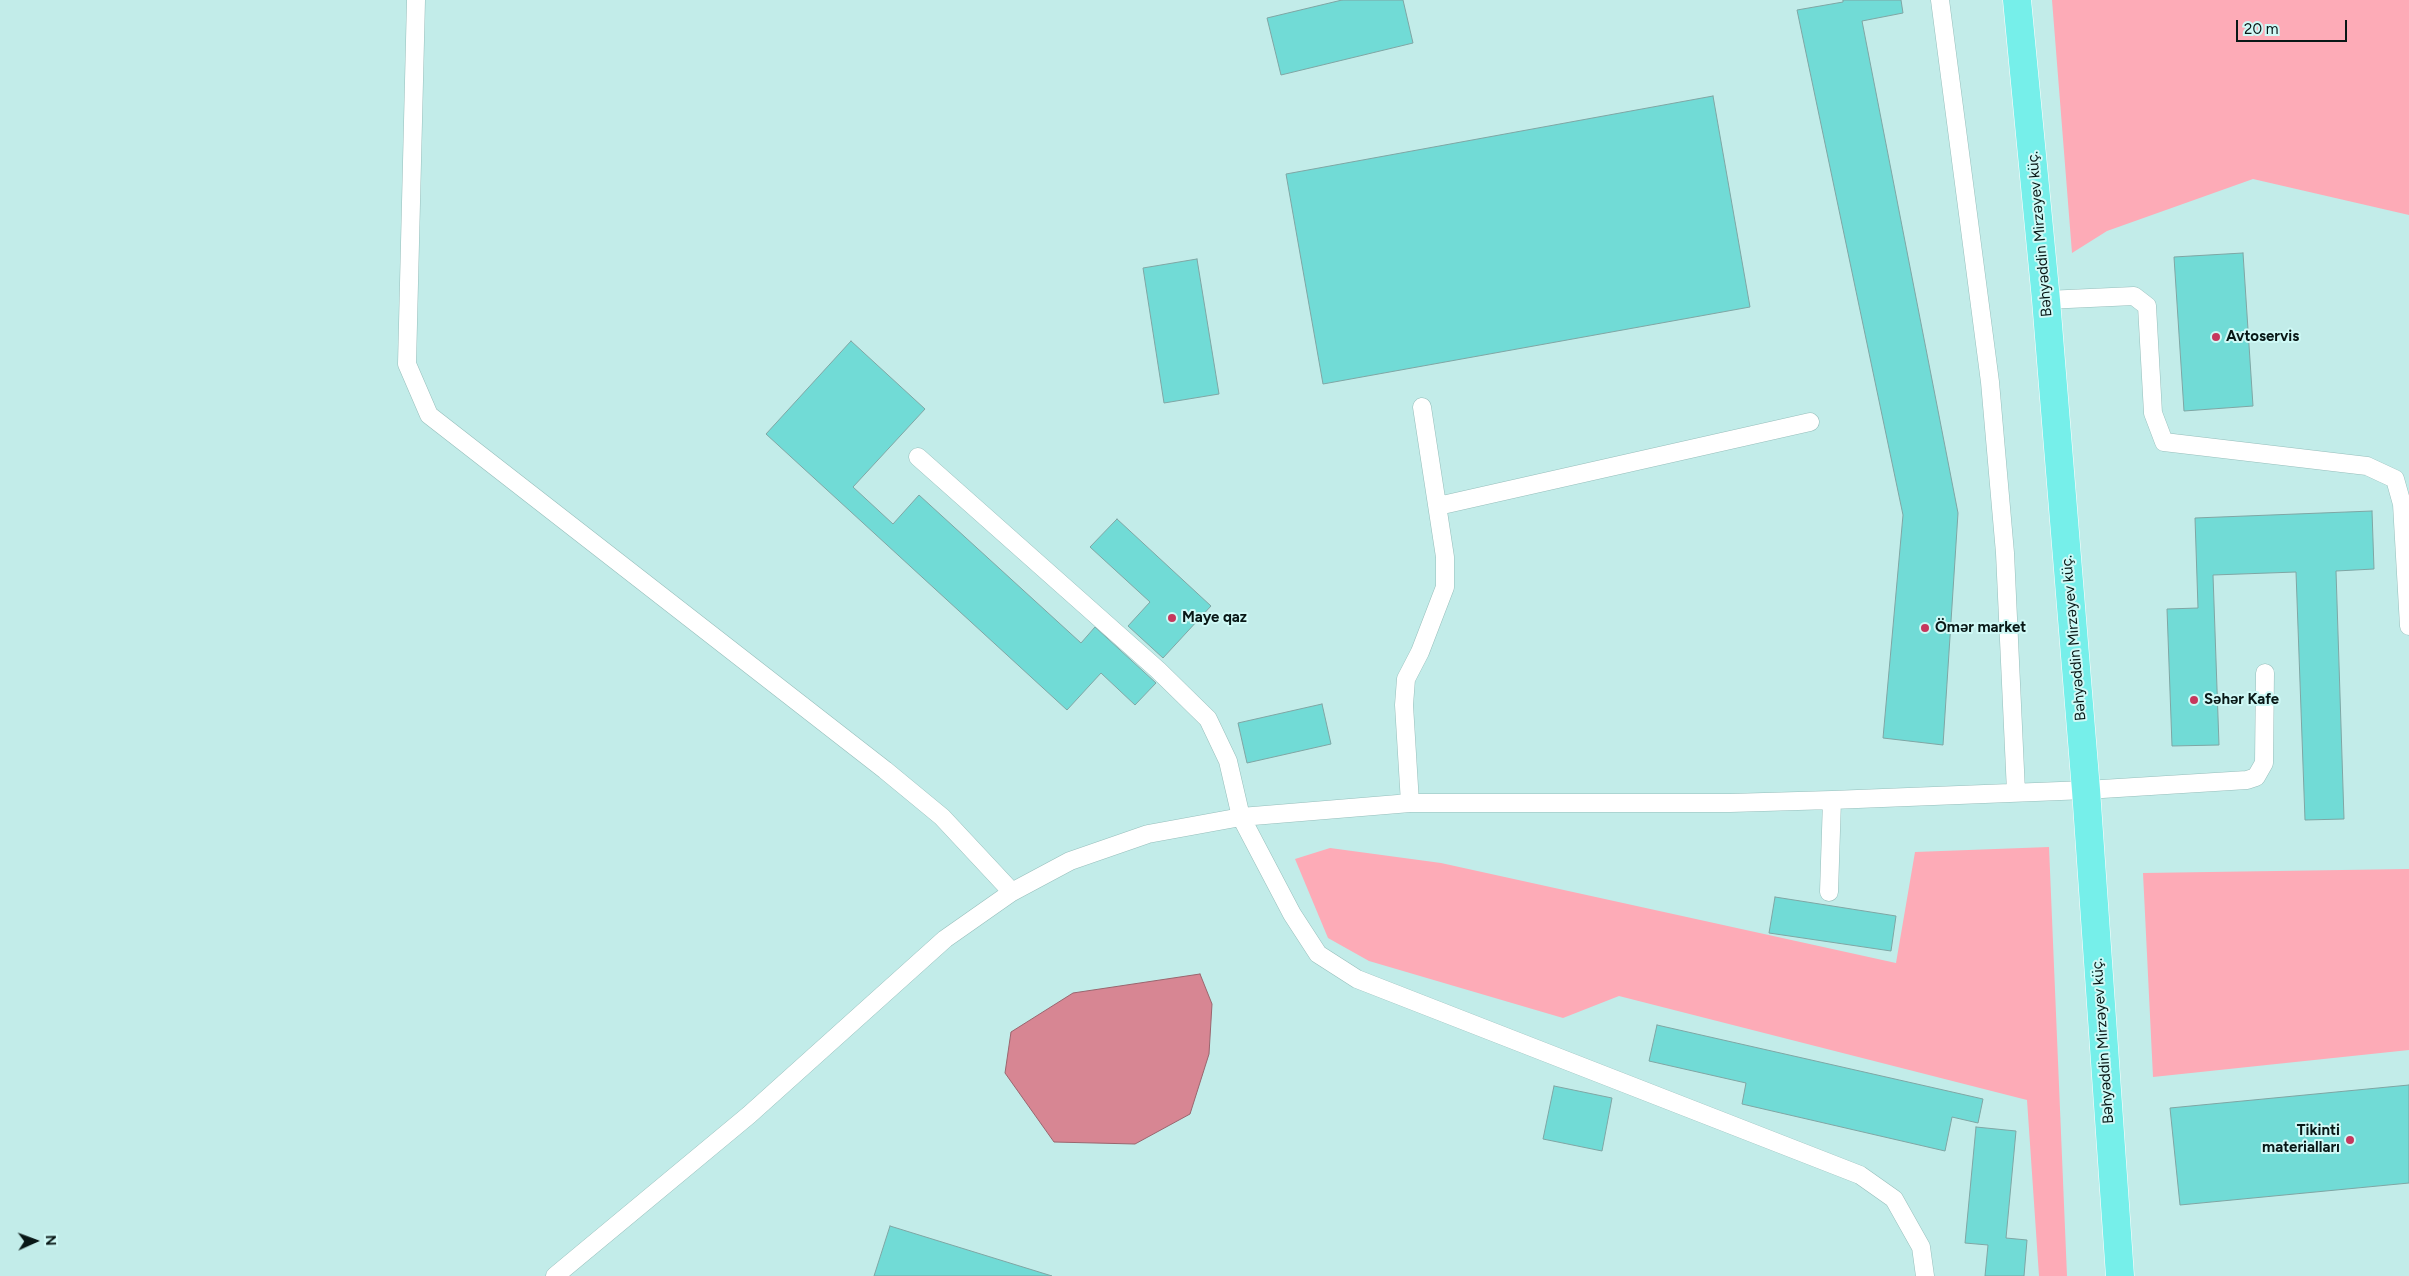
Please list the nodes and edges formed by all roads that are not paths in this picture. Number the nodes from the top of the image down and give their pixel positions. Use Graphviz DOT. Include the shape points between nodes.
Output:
graph roads {
  1 [pos="416,0"];
  2 [pos="1940,0"];
  3 [pos="2017,0"];
  4 [pos="2046,300"];
  5 [pos="1422,407"];
  6 [pos="1810,422"];
  7 [pos="918,457"];
  8 [pos="1438,506"];
  9 [pos="2409,626"];
  10 [pos="2265,673"];
  11 [pos="2086,790"];
  12 [pos="2016,792"];
  13 [pos="1832,800"];
  14 [pos="1410,803"];
  15 [pos="1241,817"];
  16 [pos="1012,892"];
  17 [pos="1829,892"];
  18 [pos="554,1276"];
  19 [pos="1925,1276"];
  20 [pos="2120,1276"];
  1 -- 16 [label="lane" via="407,364 429,416 886,770 942,817"];
  2 -- 12 [label="lane" via="1990,382 2005,553"];
  3 -- 4 [label="highway, Bəhyəddin Mirzəyev küç."];
  4 -- 9 [label="lane" via="2134,296 2147,306 2153,413 2164,442 2367,466 2395,479 2402,504"];
  4 -- 11 [label="highway, Bəhyəddin Mirzəyev küç."];
  5 -- 8 [label="lane"];
  6 -- 8 [label="lane"];
  7 -- 15 [label="lane" via="1158,670 1208,719 1228,761"];
  8 -- 14 [label="lane" via="1446,557 1445,587 1406,679 1404,704"];
  10 -- 11 [label="lane" via="2264,763 2256,777"];
  11 -- 12 [label="lane"];
  11 -- 20 [label="highway, Bəhyəddin Mirzəyev küç."];
  12 -- 13 [label="lane"];
  13 -- 14 [label="lane"];
  13 -- 17 [label="lane"];
  14 -- 15 [label="lane"];
  15 -- 16 [label="lane" via="1148,834 1070,861"];
  15 -- 19 [label="lane" via="1292,914 1318,954 1357,979 1860,1175 1894,1199 1921,1248"];
  16 -- 18 [label="lane" via="945,939 749,1115"];
}
